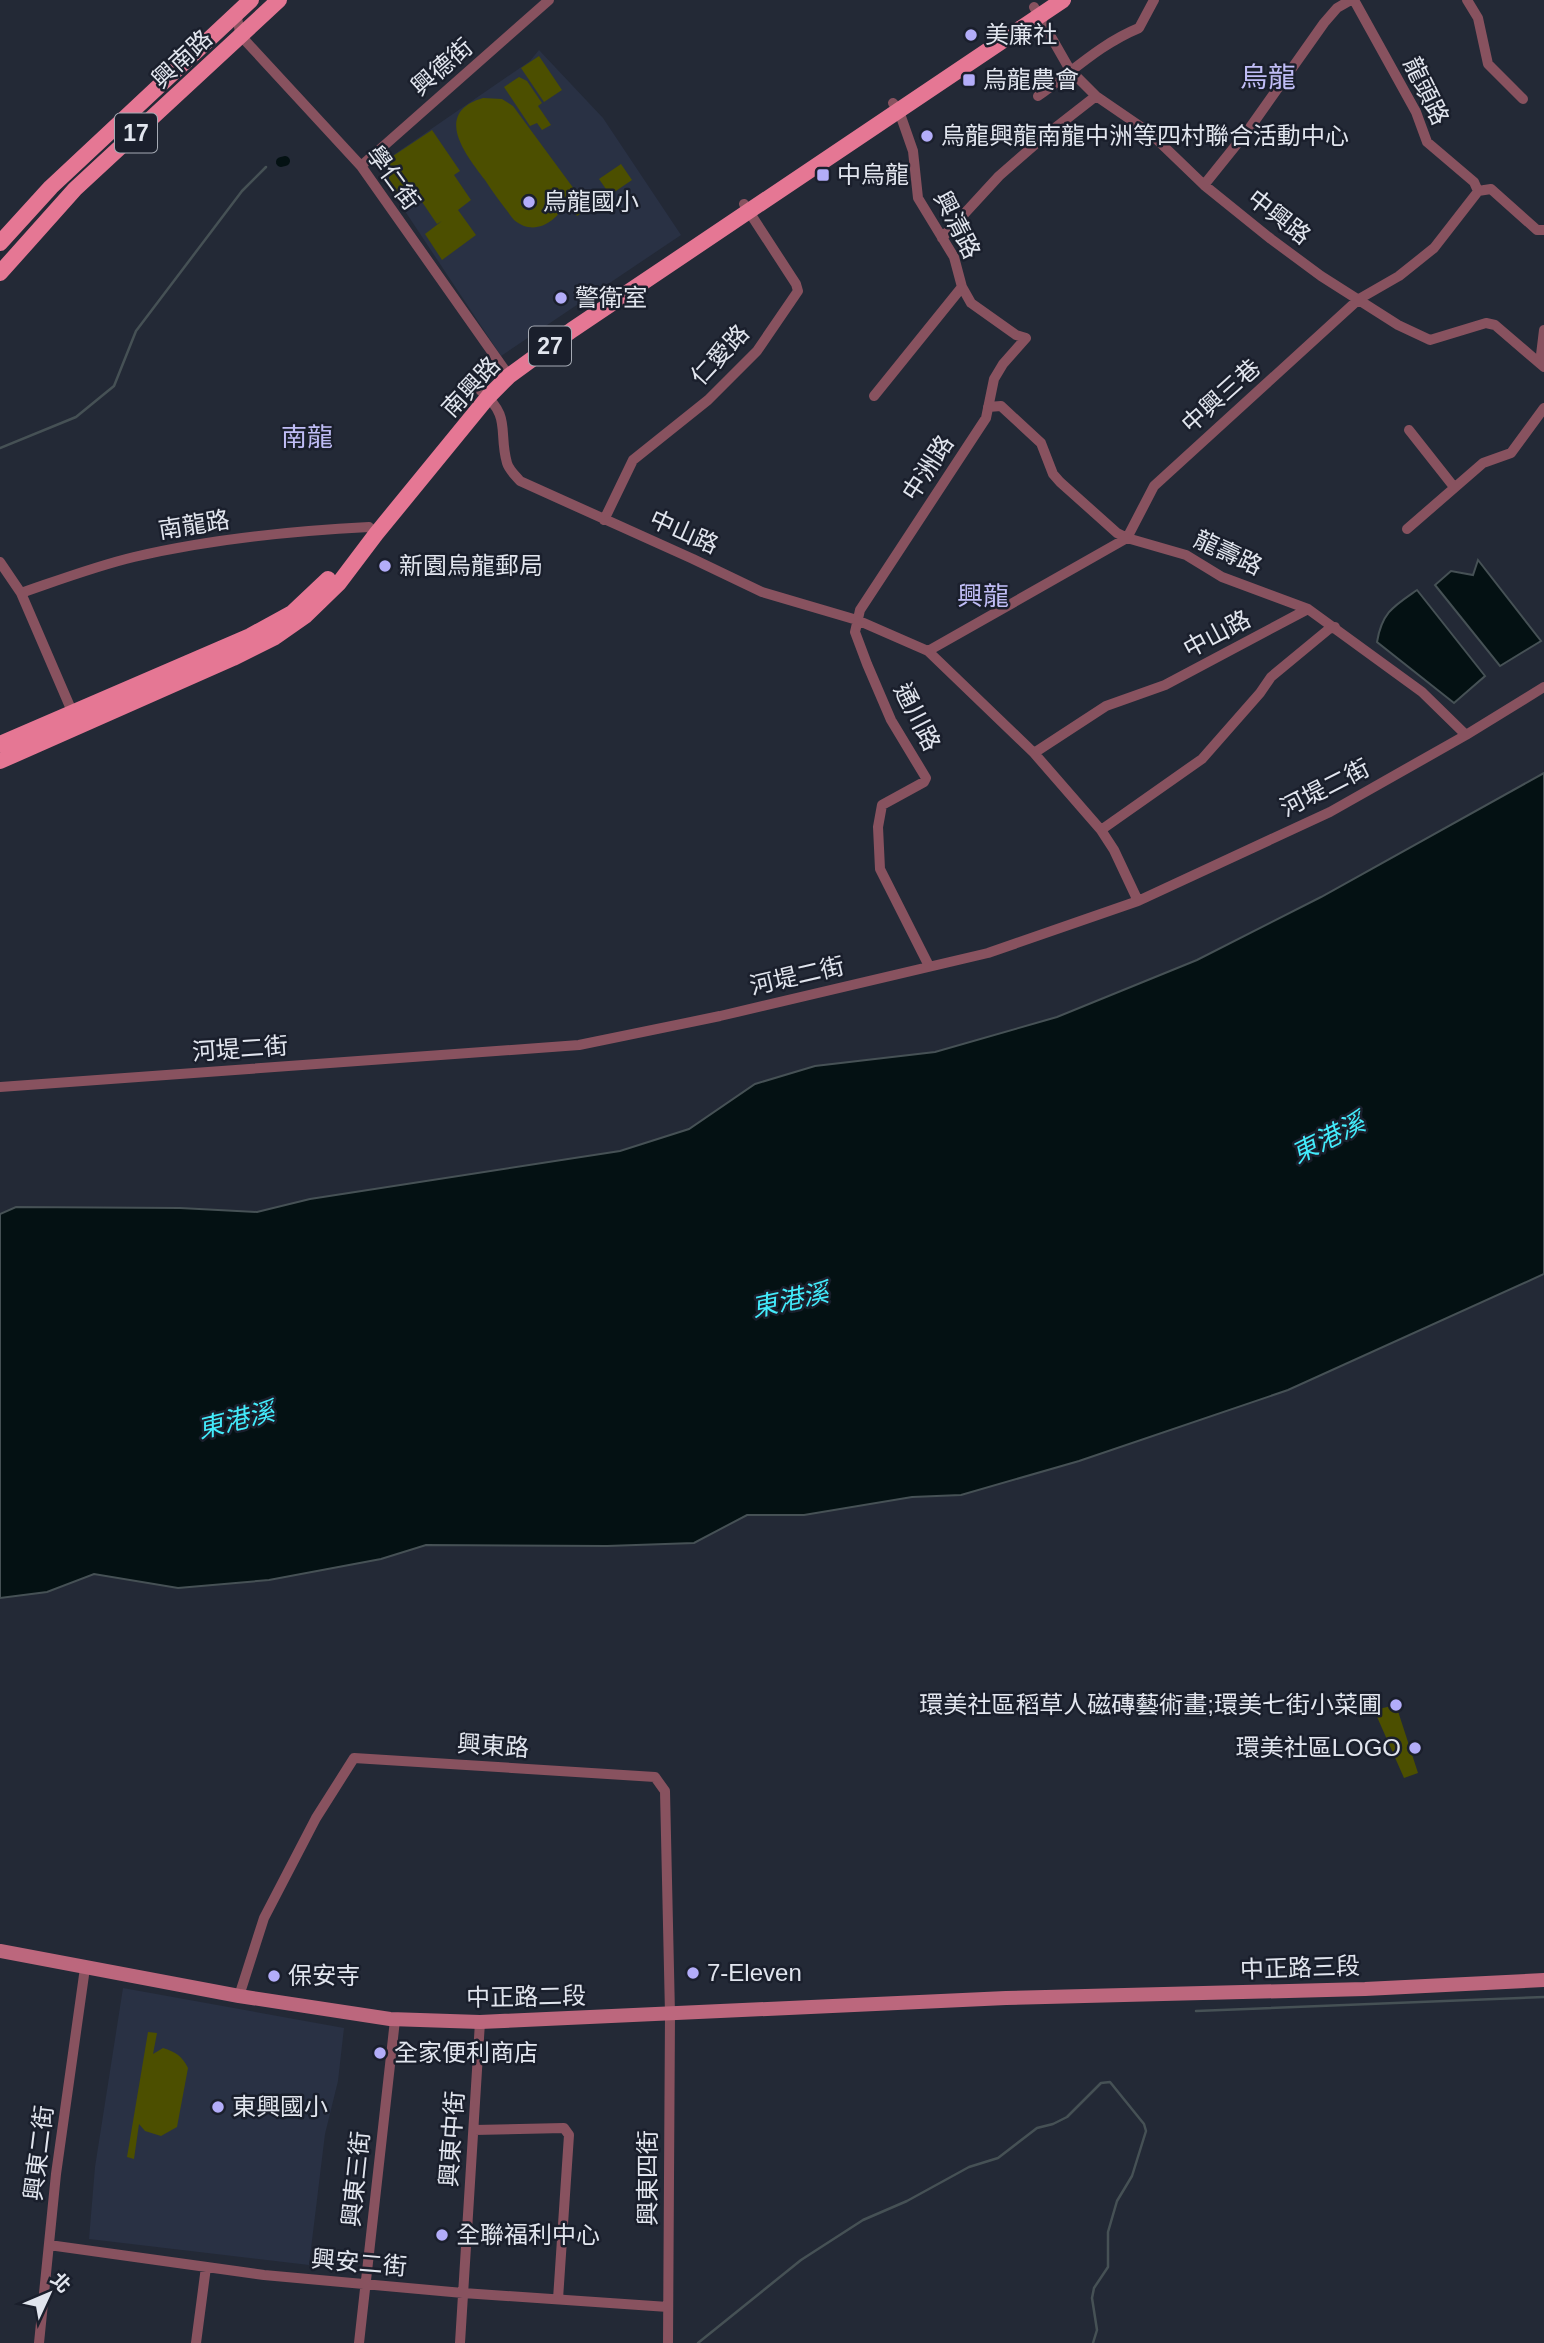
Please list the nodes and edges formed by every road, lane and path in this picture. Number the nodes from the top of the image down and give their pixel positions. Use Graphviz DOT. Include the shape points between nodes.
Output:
graph roads {
  1 [pos="251,0"];
  2 [pos="279,0"];
  3 [pos="550,0"];
  4 [pos="1063,0"];
  5 [pos="1154,0"];
  6 [pos="1352,0"];
  7 [pos="1467,0"];
  8 [pos="1040,8"];
  9 [pos="236,15"];
  10 [pos="241,36"];
  11 [pos="1070,70"];
  12 [pos="1038,96"];
  13 [pos="1096,96"];
  14 [pos="1523,99"];
  15 [pos="896,107"];
  16 [pos="361,166"];
  17 [pos="1204,185"];
  18 [pos="1478,191"];
  19 [pos="746,208"];
  20 [pos="1544,230"];
  21 [pos="942,238"];
  22 [pos="0,243"];
  23 [pos="0,273"];
  24 [pos="962,287"];
  25 [pos="1359,299"];
  26 [pos="1544,330"];
  27 [pos="1026,338"];
  28 [pos="1542,365"];
  29 [pos="506,372"];
  30 [pos="485,394"];
  31 [pos="874,396"];
  32 [pos="988,407"];
  33 [pos="1544,408"];
  34 [pos="1409,430"];
  35 [pos="1454,487"];
  36 [pos="604,520"];
  37 [pos="1407,529"];
  38 [pos="373,531"];
  39 [pos="1127,538"];
  40 [pos="0,562"];
  41 [pos="21,593"];
  42 [pos="1308,609"];
  43 [pos="857,620"];
  44 [pos="1335,627"];
  45 [pos="928,651"];
  46 [pos="1544,687"];
  47 [pos="76,720"];
  48 [pos="1466,735"];
  49 [pos="0,744"];
  50 [pos="1034,753"];
  51 [pos="0,761"];
  52 [pos="1101,830"];
  53 [pos="1138,901"];
  54 [pos="929,966"];
  55 [pos="0,1087"];
  56 [pos="0,1951"];
  57 [pos="85,1968"];
  58 [pos="1544,1980"];
  59 [pos="239,1996"];
  60 [pos="1058,1997"];
  61 [pos="670,2014"];
  62 [pos="395,2020"];
  63 [pos="480,2022"];
  64 [pos="474,2130"];
  65 [pos="49,2245"];
  66 [pos="206,2267"];
  67 [pos="365,2285"];
  68 [pos="463,2293"];
  69 [pos="558,2298"];
  70 [pos="668,2307"];
  71 [pos="39,2343"];
  72 [pos="196,2343"];
  73 [pos="359,2343"];
  74 [pos="460,2343"];
  75 [pos="668,2343"];
  1 -- 9 [label="main road, 興南路 / 17"];
  2 -- 10 [label="main road, 興南路 / 17"];
  3 -- 16 [label="street, 興德街"];
  4 -- 8 [label="main road, 南興路 / 27"];
  5 -- 11 [label="street" via="1139,28 1117,37"];
  6 -- 17 [label="street" via="1324,23"];
  6 -- 18 [label="street, 龍頭路" via="1416,112 1427,142 1474,182"];
  7 -- 14 [label="street" via="1478,18 1488,64"];
  8 -- 11 [label="street, 中興路"];
  8 -- 15 [label="main road, 南興路 / 27"];
  9 -- 10 [label="street, 學仁街"];
  9 -- 22 [label="main road, 興南路 / 17" via="51,187"];
  10 -- 16 [label="street, 學仁街"];
  10 -- 23 [label="main road, 興南路 / 17" via="75,189"];
  11 -- 12 [label="street"];
  11 -- 13 [label="street, 中興路"];
  13 -- 17 [label="street, 中興路" via="1150,133"];
  13 -- 21 [label="street" via="999,176"];
  15 -- 19 [label="main road, 南興路 / 27"];
  15 -- 21 [label="street, 興清路" via="913,151 918,198"];
  16 -- 29 [label="street, 學仁街"];
  17 -- 25 [label="street, 中興路" via="1271,239"];
  18 -- 20 [label="street" via="1491,189 1537,230"];
  18 -- 25 [label="street" via="1434,248"];
  19 -- 29 [label="main road, 南興路 / 27"];
  19 -- 36 [label="street, 仁愛路" via="798,291 757,351 708,400 633,460"];
  21 -- 24 [label="street, 興清路" via="954,257"];
  24 -- 27 [label="street, 興清路" via="971,303"];
  24 -- 31 [label="street"];
  25 -- 28 [label="street, 中興路" via="1430,340 1486,323 1495,325"];
  25 -- 39 [label="street, 中興三巷" via="1154,486"];
  26 -- 28 [label="street"];
  27 -- 32 [label="street, 中洲路" via="994,379"];
  29 -- 30 [label="main road, 南興路 / 27"];
  30 -- 36 [label="street, 中山路" via="502,419 507,465 520,481"];
  30 -- 38 [label="main road, 南興路 / 27"];
  32 -- 39 [label="street, 龍壽路" via="1001,406 1041,443 1060,482"];
  32 -- 43 [label="street, 中洲路" via="986,418"];
  33 -- 35 [label="street" via="1511,453 1483,463"];
  34 -- 35 [label="street"];
  35 -- 37 [label="street"];
  36 -- 43 [label="street, 中山路" via="762,592"];
  38 -- 41 [label="street, 南龍路" via="271,535 176,548"];
  38 -- 47 [label="main road, 南興路 / 27" via="340,583 275,637"];
  39 -- 42 [label="street, 龍壽路" via="1186,555 1222,577"];
  39 -- 45 [label="street"];
  40 -- 41 [label="street"];
  41 -- 47 [label="street"];
  42 -- 44 [label="street, 龍壽路"];
  42 -- 50 [label="street, 中山路" via="1165,685 1106,706"];
  43 -- 45 [label="street, 中山路"];
  43 -- 54 [label="street, 通川路" via="855,632 891,720 926,778 882,804 878,846 880,869"];
  44 -- 48 [label="street, 龍壽路" via="1422,692"];
  44 -- 52 [label="street" via="1271,677 1202,759"];
  45 -- 50 [label="street, 中山路"];
  46 -- 48 [label="street, 河堤二街"];
  47 -- 49 [label="main road, 南興路 / 27"];
  47 -- 51 [label="main road, 南興路 / 27"];
  48 -- 53 [label="street, 河堤二街" via="1330,812"];
  50 -- 52 [label="street, 中山路"];
  52 -- 53 [label="street, 中山路"];
  53 -- 54 [label="street, 河堤二街" via="988,953"];
  54 -- 55 [label="street, 河堤二街" via="579,1045"];
  56 -- 57 [label="main road, 中正路二段"];
  57 -- 59 [label="main road, 中正路二段"];
  57 -- 65 [label="street, 興東二街"];
  58 -- 60 [label="main road, 中正路三段"];
  59 -- 61 [label="street, 興東路" via="264,1919 316,1818 354,1758 655,1777 665,1791"];
  59 -- 62 [label="main road, 中正路二段"];
  60 -- 61 [label="main road, 中正路二段"];
  61 -- 63 [label="main road, 中正路二段"];
  61 -- 70 [label="street, 興東四街"];
  62 -- 63 [label="main road, 中正路二段"];
  62 -- 67 [label="street, 興東三街"];
  63 -- 64 [label="street, 興東中街"];
  64 -- 68 [label="street, 興東中街"];
  64 -- 69 [label="street" via="564,2129 569,2135"];
  65 -- 66 [label="street, 興安二街"];
  65 -- 71 [label="street, 興東二街"];
  66 -- 67 [label="street, 興安二街"];
  66 -- 72 [label="street"];
  67 -- 68 [label="street, 興安二街"];
  67 -- 73 [label="street, 興東三街"];
  68 -- 69 [label="street, 興安二街"];
  68 -- 74 [label="street, 興東中街"];
  69 -- 70 [label="street, 興安二街"];
  70 -- 75 [label="street, 興東四街"];
}
